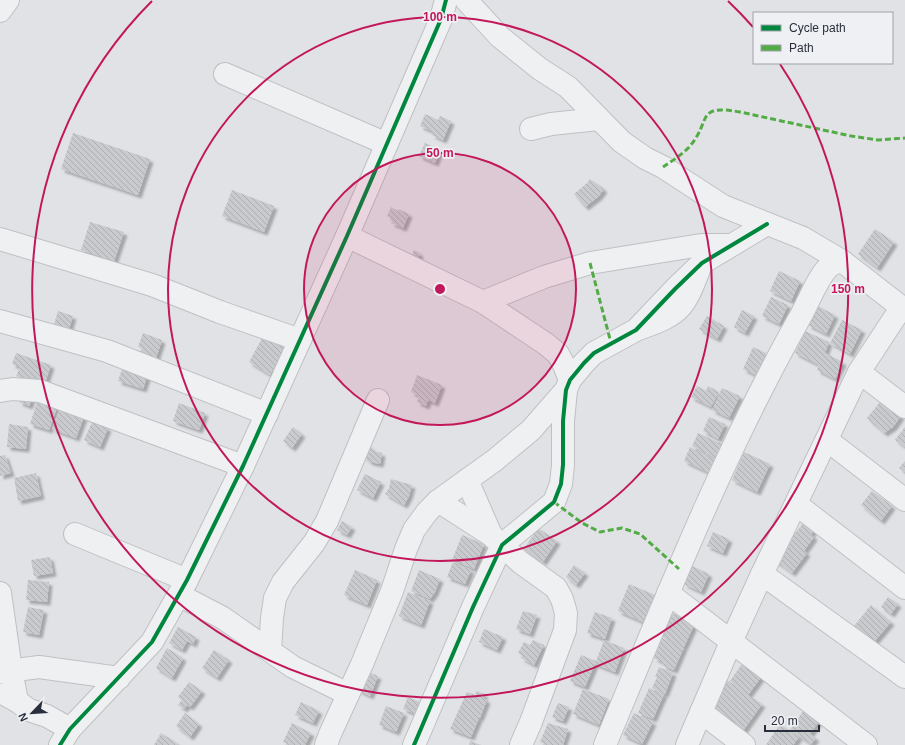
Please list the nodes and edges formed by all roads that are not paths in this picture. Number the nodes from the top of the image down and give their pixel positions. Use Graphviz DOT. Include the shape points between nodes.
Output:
graph roads {
  1 [pos="8,0"];
  2 [pos="446,0"];
  3 [pos="466,0"];
  4 [pos="0,11"];
  5 [pos="225,74"];
  6 [pos="599,119"];
  7 [pos="531,129"];
  8 [pos="386,144"];
  9 [pos="767,224"];
  10 [pos="347,236"];
  11 [pos="0,239"];
  12 [pos="732,245"];
  13 [pos="842,261"];
  14 [pos="483,302"];
  15 [pos="903,309"];
  16 [pos="0,321"];
  17 [pos="300,340"];
  18 [pos="859,372"];
  19 [pos="568,385"];
  20 [pos="0,391"];
  21 [pos="378,400"];
  22 [pos="905,407"];
  23 [pos="267,414"];
  24 [pos="827,440"];
  25 [pos="243,466"];
  26 [pos="467,480"];
  27 [pos="905,500"];
  28 [pos="438,502"];
  29 [pos="796,504"];
  30 [pos="75,534"];
  31 [pos="497,540"];
  32 [pos="762,574"];
  33 [pos="183,587"];
  34 [pos="905,588"];
  35 [pos="0,593"];
  36 [pos="668,593"];
  37 [pos="731,642"];
  38 [pos="270,650"];
  39 [pos="5,671"];
  40 [pos="905,677"];
  41 [pos="119,678"];
  42 [pos="348,694"];
  43 [pos="8,696"];
  44 [pos="701,712"];
  45 [pos="65,737"];
  46 [pos="326,745"];
  47 [pos="414,745"];
  48 [pos="521,745"];
  49 [pos="606,745"];
  50 [pos="687,745"];
  51 [pos="744,745"];
  52 [pos="866,745"];
  1 -- 4 [label="street"];
  2 -- 8 [label="street" via="438,25"];
  3 -- 6 [label="street" via="500,38 568,87"];
  5 -- 8 [label="street"];
  6 -- 7 [label="street" via="551,124"];
  6 -- 9 [label="street" via="622,142 645,158 723,206"];
  8 -- 10 [label="street"];
  9 -- 12 [label="street"];
  9 -- 13 [label="street" via="803,238"];
  10 -- 14 [label="street"];
  10 -- 17 [label="street"];
  11 -- 17 [label="street" via="152,285"];
  12 -- 14 [label="street" via="701,245 590,263 544,277"];
  12 -- 19 [label="street" via="702,263 636,330 594,353"];
  13 -- 15 [label="street"];
  13 -- 36 [label="street" via="831,265 820,279 777,359 730,451"];
  14 -- 19 [label="street" via="558,354 564,365"];
  15 -- 18 [label="street"];
  16 -- 23 [label="street" via="107,351"];
  17 -- 23 [label="street"];
  18 -- 22 [label="street"];
  18 -- 24 [label="street"];
  19 -- 26 [label="street" via="531,430"];
  19 -- 31 [label="street" via="563,421 564,465 561,484 554,502"];
  20 -- 25 [label="street" via="40,391"];
  21 -- 38 [label="street" via="327,521 275,598"];
  23 -- 25 [label="street"];
  24 -- 27 [label="street"];
  24 -- 29 [label="street"];
  25 -- 33 [label="street"];
  26 -- 28 [label="street"];
  26 -- 31 [label="street"];
  28 -- 31 [label="street"];
  28 -- 42 [label="street" via="414,530 392,591"];
  29 -- 32 [label="street"];
  29 -- 34 [label="street"];
  30 -- 33 [label="street"];
  31 -- 47 [label="street" via="473,607"];
  31 -- 48 [label="street" via="556,588 566,613 565,630"];
  32 -- 37 [label="street"];
  32 -- 40 [label="street"];
  33 -- 38 [label="street"];
  33 -- 41 [label="street" via="152,642"];
  35 -- 39 [label="street"];
  36 -- 37 [label="street"];
  36 -- 49 [label="street"];
  37 -- 44 [label="street"];
  37 -- 52 [label="street"];
  38 -- 42 [label="street" via="293,667"];
  39 -- 41 [label="street" via="39,667"];
  39 -- 43 [label="street"];
  41 -- 45 [label="street"];
  42 -- 46 [label="street"];
  43 -- 45 [label="street" via="29,710 47,716"];
  44 -- 50 [label="street"];
  44 -- 51 [label="street"];
}
